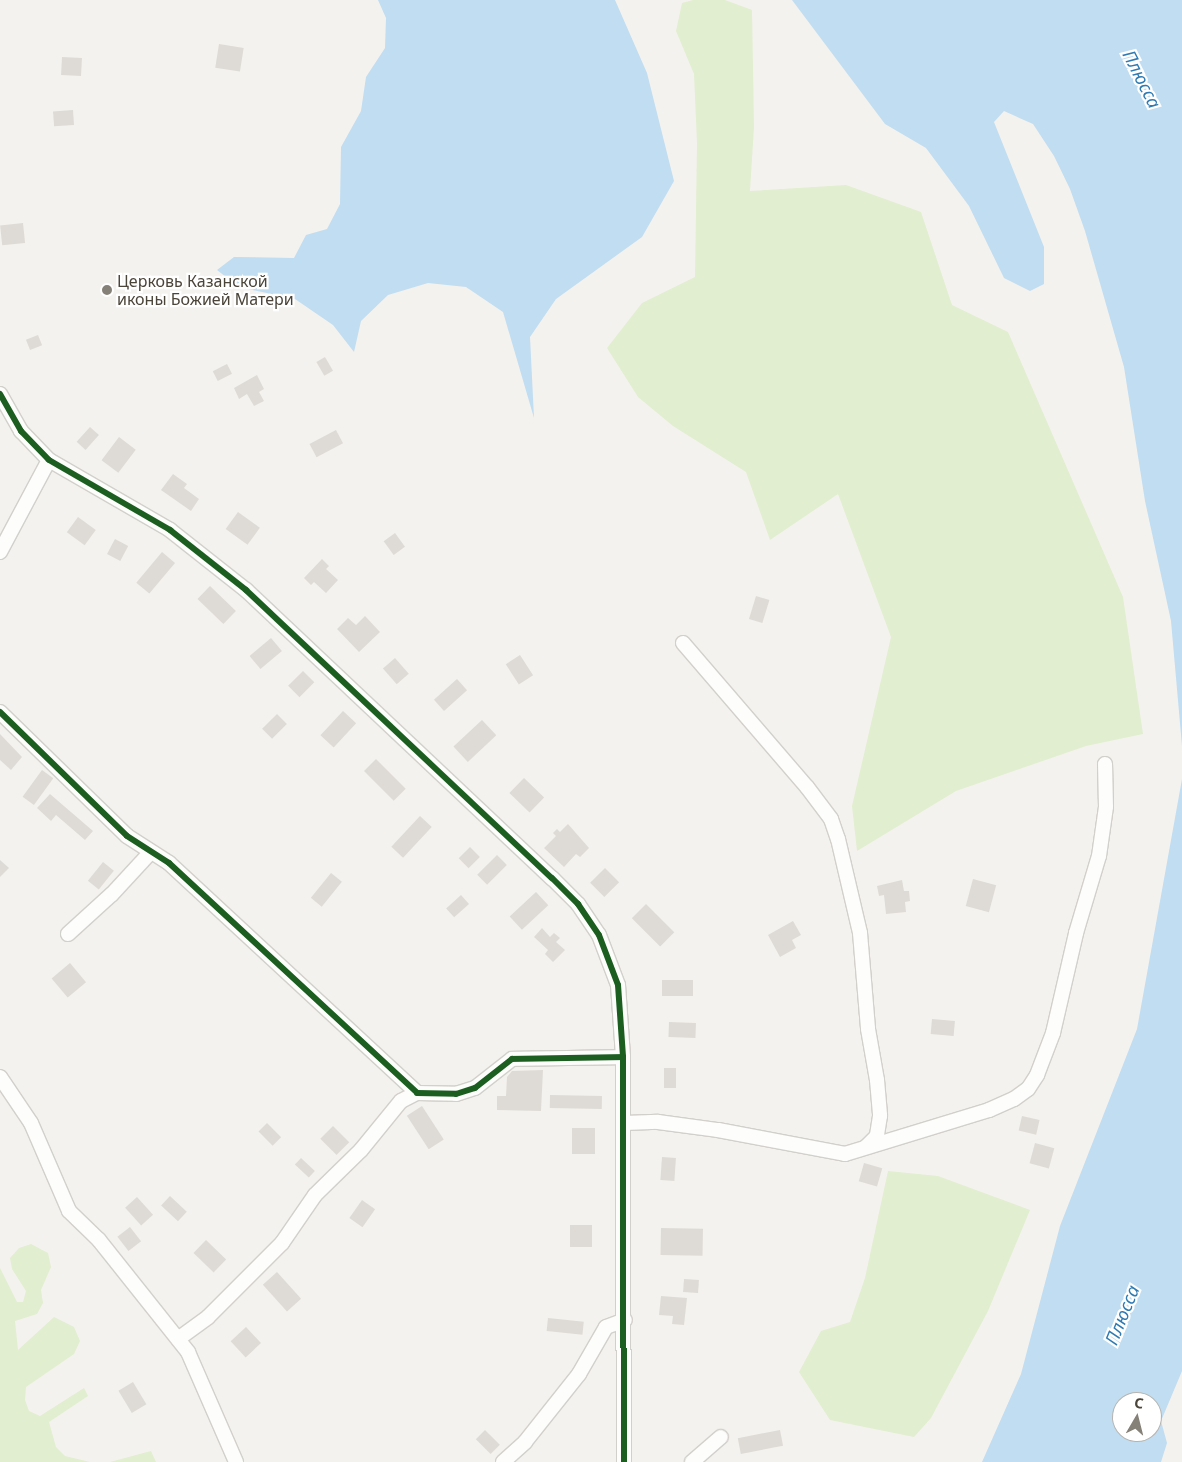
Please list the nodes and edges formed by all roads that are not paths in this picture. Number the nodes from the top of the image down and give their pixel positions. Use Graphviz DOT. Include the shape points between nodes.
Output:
graph roads {
  1 [pos="0,394"];
  2 [pos="49,460"];
  3 [pos="0,552"];
  4 [pos="683,643"];
  5 [pos="0,712"];
  6 [pos="1105,764"];
  7 [pos="150,853"];
  8 [pos="68,934"];
  9 [pos="623,1057"];
  10 [pos="0,1077"];
  11 [pos="417,1093"];
  12 [pos="624,1123"];
  13 [pos="866,1148"];
  14 [pos="625,1320"];
  15 [pos="178,1339"];
  16 [pos="722,1437"];
  17 [pos="236,1462"];
  18 [pos="503,1462"];
  19 [pos="624,1462"];
  20 [pos="692,1462"];
  1 -- 2 [label="street" via="21,431"];
  2 -- 3 [label="street"];
  2 -- 9 [label="street" via="170,530 233,579 578,904 599,935 618,985"];
  4 -- 13 [label="street" via="807,787 830,819 838,839 860,933 868,1029 878,1080 880,1116 877,1136"];
  5 -- 7 [label="street" via="74,787"];
  6 -- 13 [label="street" via="1106,807 1099,856 1076,933 1053,1033 1038,1075 1028,1089 1014,1099 989,1110"];
  7 -- 8 [label="street"];
  7 -- 11 [label="street" via="169,863"];
  9 -- 11 [label="street" via="512,1059 475,1088 456,1094"];
  9 -- 12 [label="street"];
  10 -- 15 [label="street" via="32,1123 69,1211 99,1240"];
  11 -- 15 [label="street" via="401,1101 361,1150 315,1195 282,1243 208,1317"];
  12 -- 13 [label="street" via="658,1122 718,1130 845,1154"];
  12 -- 14 [label="street"];
  14 -- 18 [label="street" via="606,1327 579,1374 525,1442"];
  14 -- 19 [label="street"];
  15 -- 17 [label="street" via="198,1367"];
  16 -- 20 [label="street"];
}
